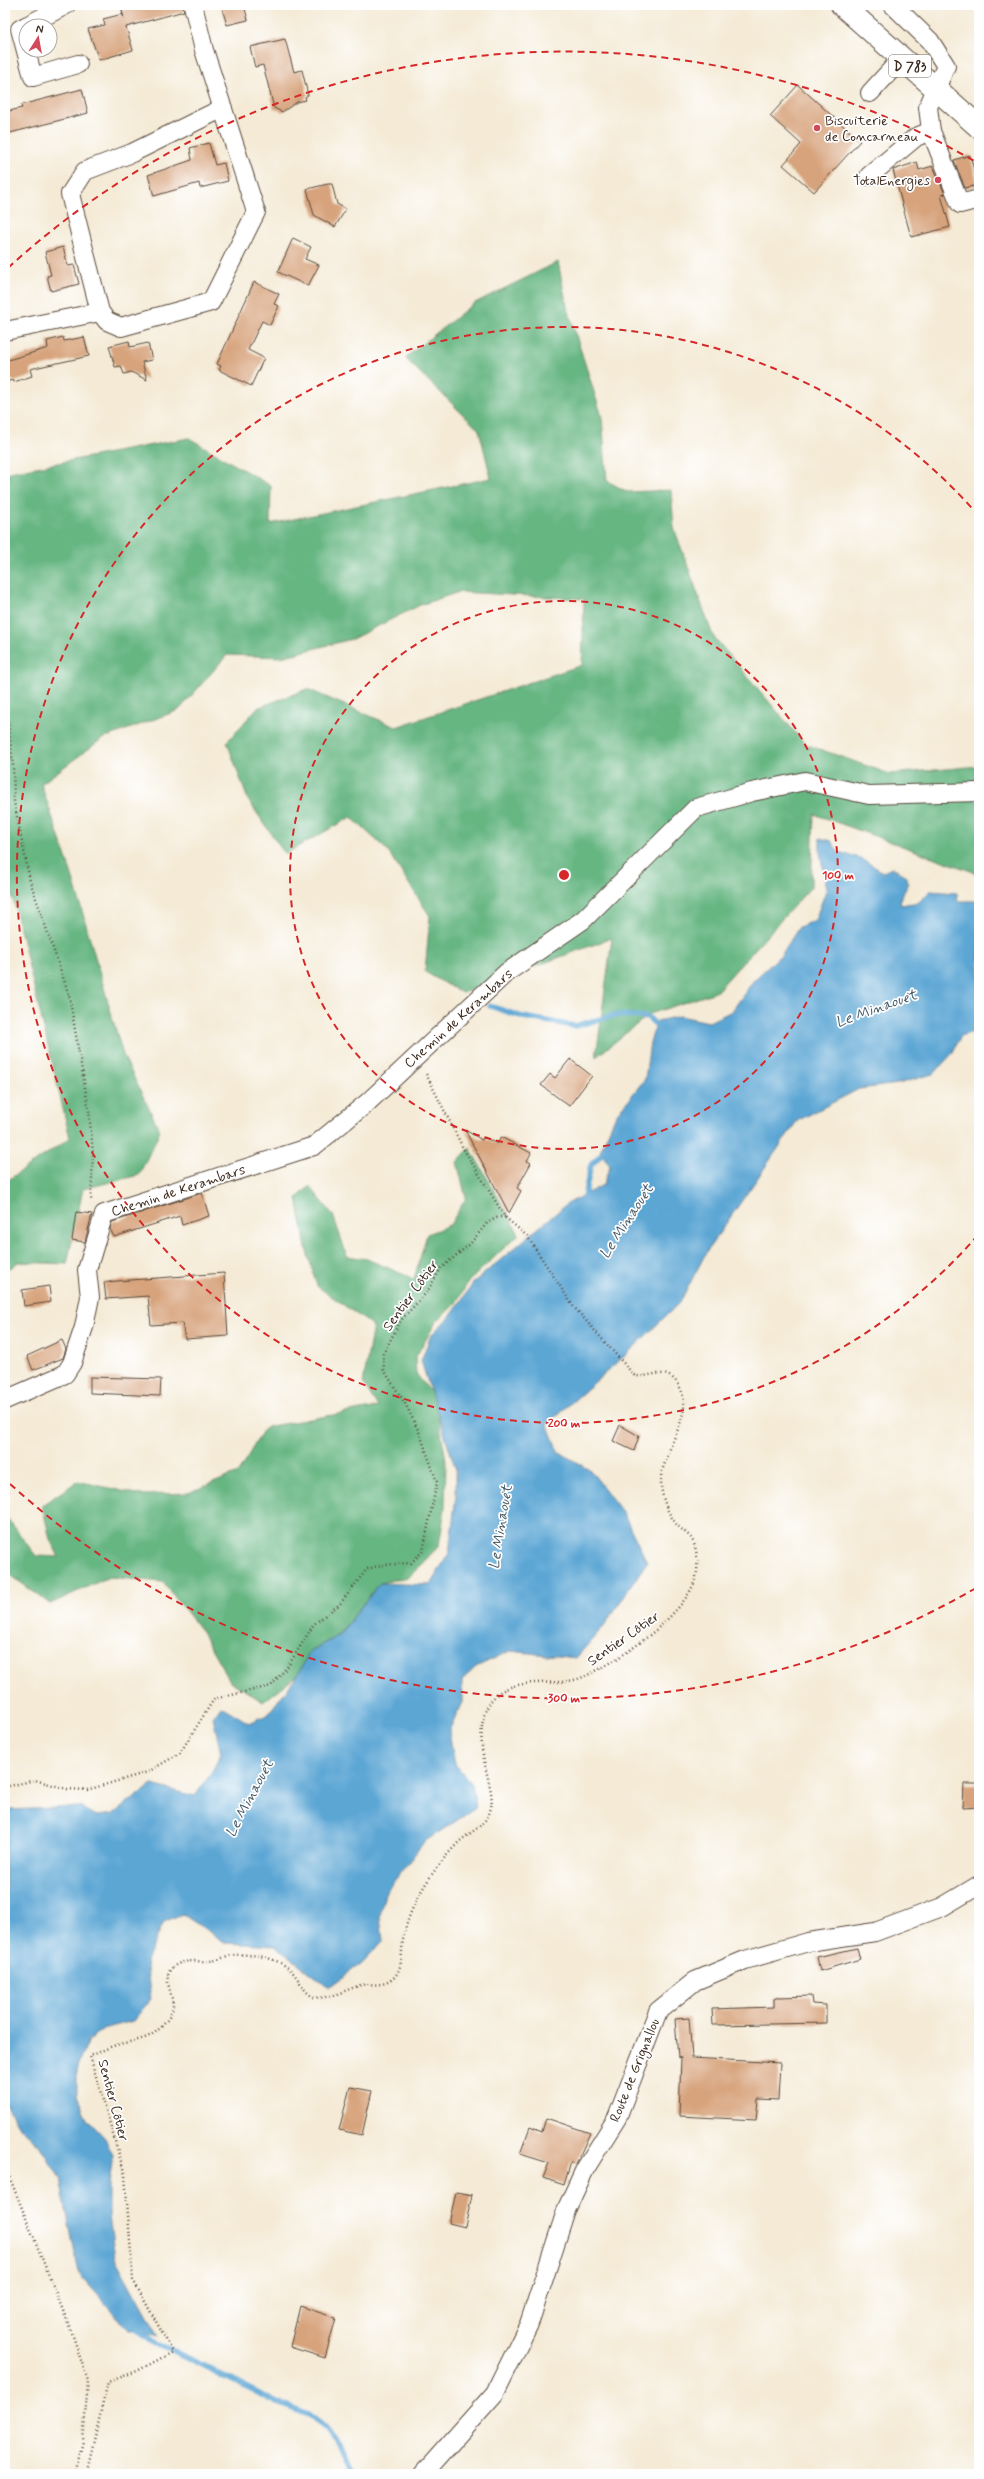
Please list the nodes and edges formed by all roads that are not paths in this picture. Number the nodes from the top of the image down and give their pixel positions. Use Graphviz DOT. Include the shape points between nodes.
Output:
graph roads {
  1 [pos="66,5"];
  2 [pos="193,5"];
  3 [pos="842,5"];
  4 [pos="893,5"];
  5 [pos="41,18"];
  6 [pos="28,58"];
  7 [pos="902,58"];
  8 [pos="78,64"];
  9 [pos="937,89"];
  10 [pos="870,93"];
  11 [pos="222,108"];
  12 [pos="979,127"];
  13 [pos="931,131"];
  14 [pos="869,176"];
  15 [pos="979,199"];
  16 [pos="100,312"];
  17 [pos="5,331"];
  18 [pos="979,792"];
  19 [pos="5,1400"];
  20 [pos="979,1885"];
  21 [pos="423,2474"];
  1 -- 5 [label="street"];
  2 -- 11 [label="street"];
  3 -- 7 [label="main road, D 783"];
  4 -- 9 [label="street" via="930,41 946,66"];
  6 -- 8 [label="street" via="33,77"];
  7 -- 9 [label="main road, D 783"];
  7 -- 10 [label="street"];
  9 -- 12 [label="main road, D 783"];
  9 -- 13 [label="street" via="928,107"];
  11 -- 16 [label="street" via="132,153 85,171 70,194"];
  11 -- 16 [label="street" via="256,212 210,302 121,327 107,320"];
  13 -- 14 [label="street" via="916,137"];
  13 -- 15 [label="street" via="960,204"];
  16 -- 17 [label="street"];
  18 -- 19 [label="street, Chemin de Kerambars" via="869,795 805,781 752,792 696,808 582,920 506,973 367,1103 314,1146 104,1214 87,1270 90,1297 84,1327 72,1363 66,1374"];
  20 -- 21 [label="street, Route de Grignallou" via="942,1907 875,1932 808,1942 745,1960 695,1981 658,2011 617,2118 585,2169 567,2208 529,2324 495,2393"];
}
